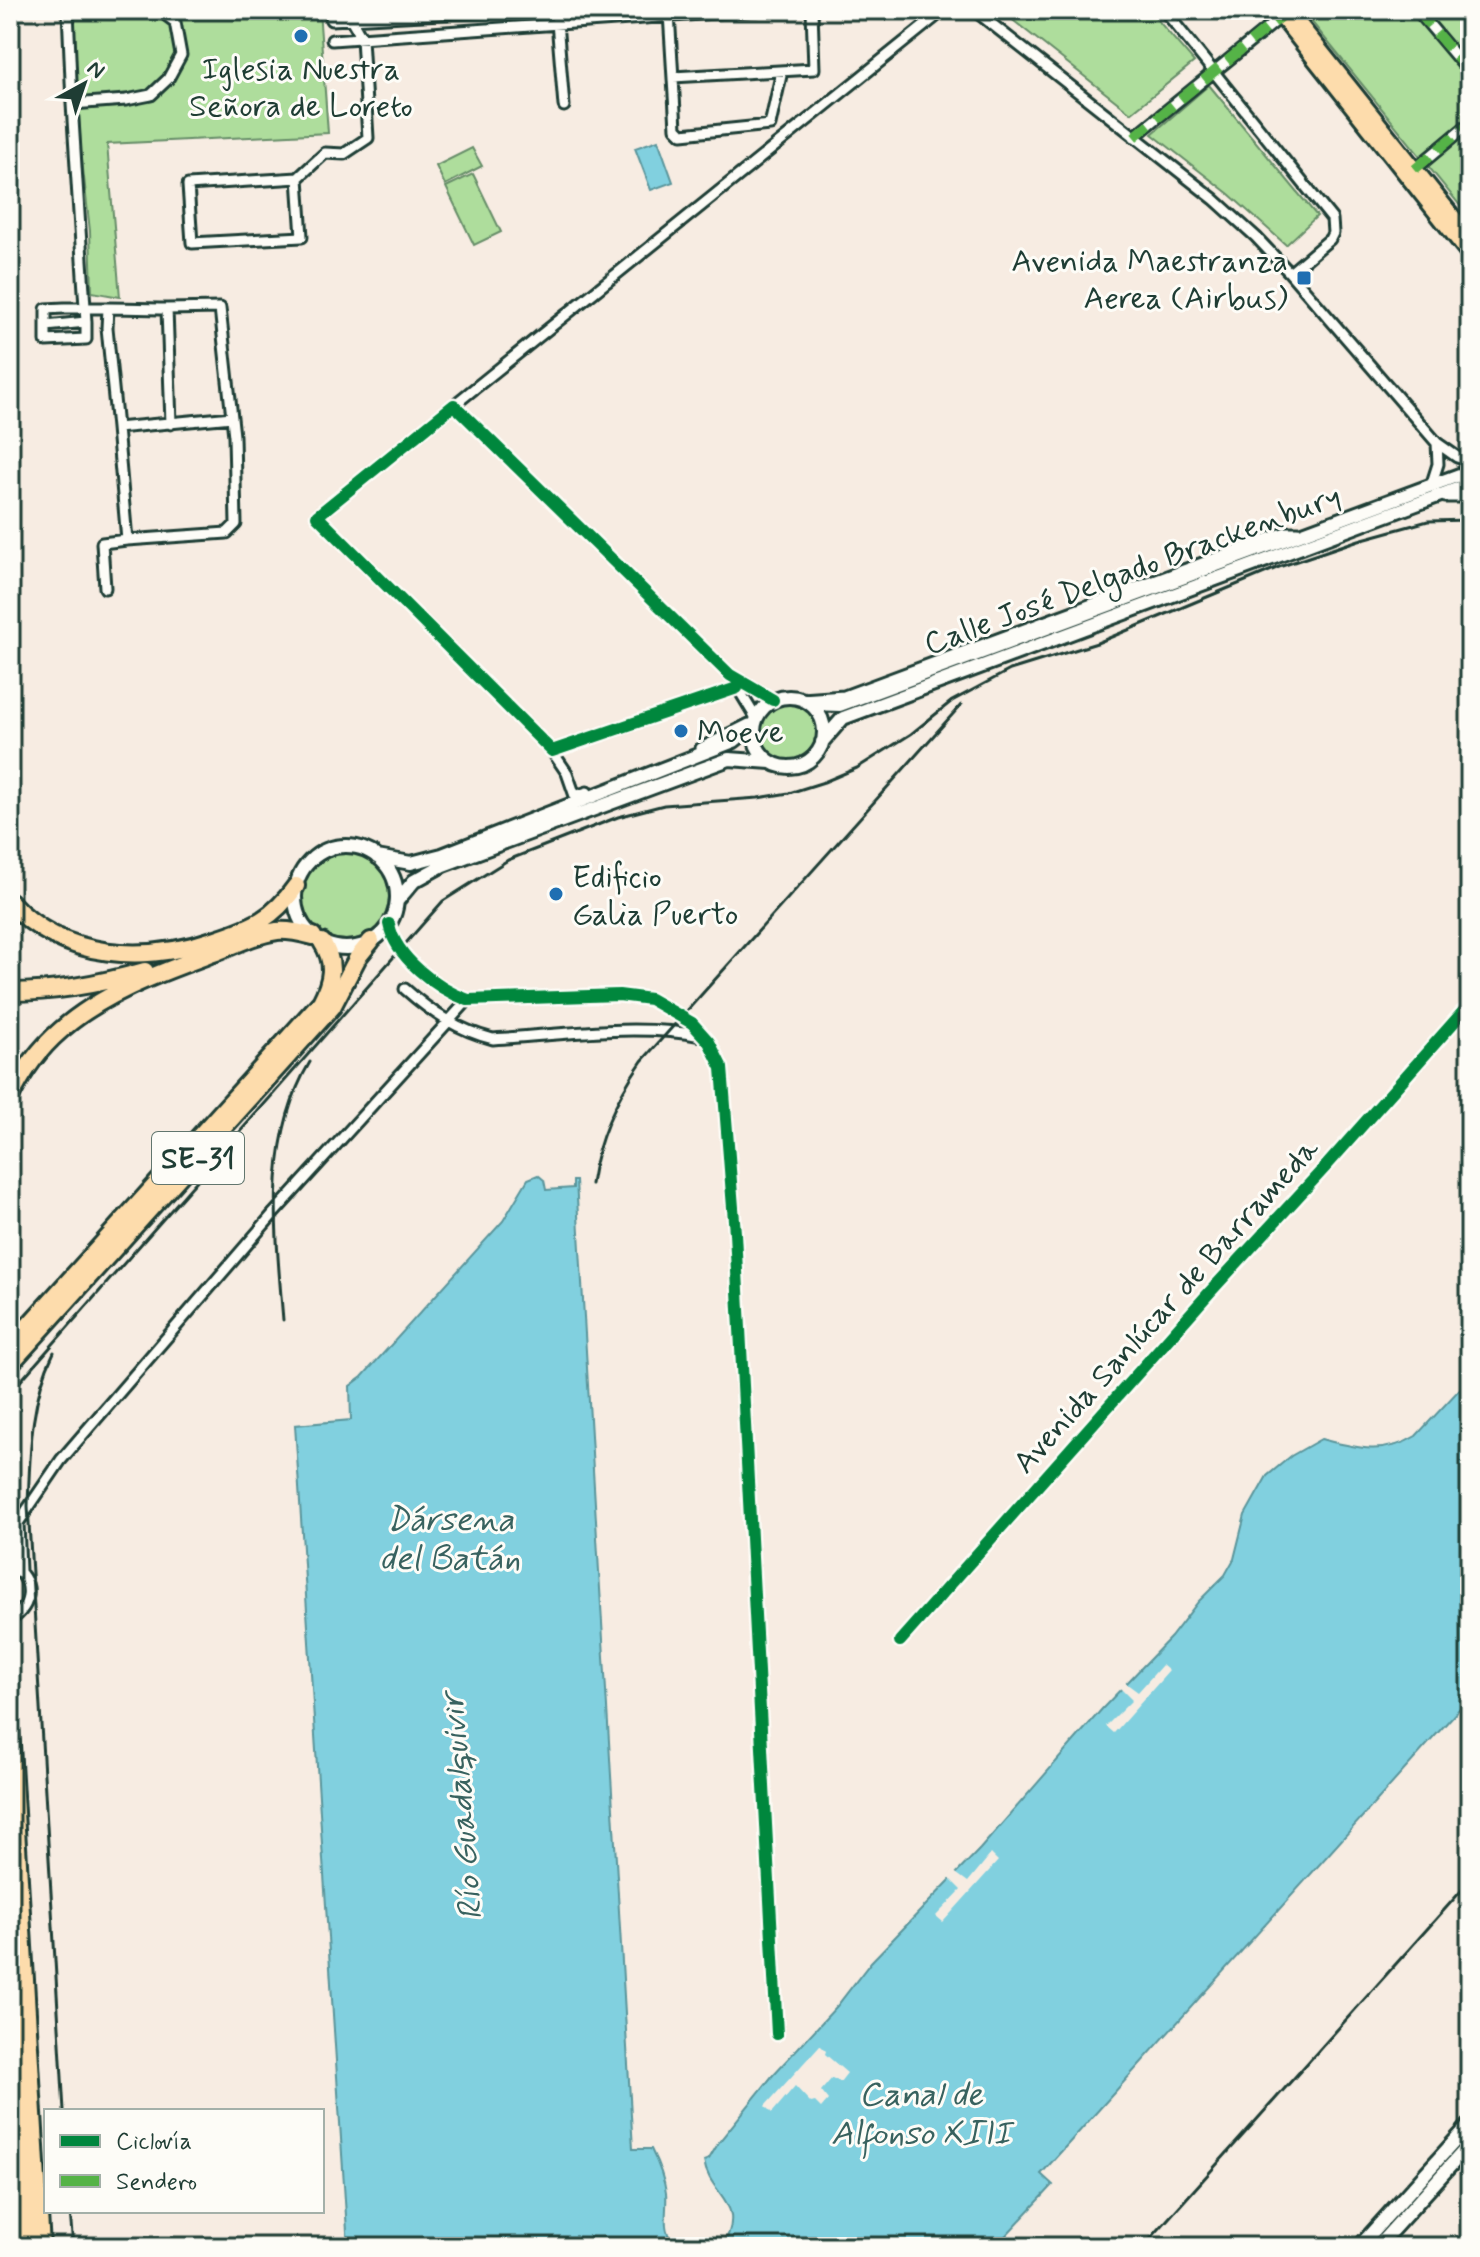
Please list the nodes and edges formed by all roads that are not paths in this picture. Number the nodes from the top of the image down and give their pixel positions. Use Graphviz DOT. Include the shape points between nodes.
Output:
graph roads {
  1 [pos="68,10"];
  2 [pos="159,10"];
  3 [pos="514,10"];
  4 [pos="556,10"];
  5 [pos="570,10"];
  6 [pos="758,10"];
  7 [pos="812,10"];
  8 [pos="944,10"];
  9 [pos="974,10"];
  10 [pos="1164,10"];
  11 [pos="1417,10"];
  12 [pos="1282,12"];
  13 [pos="669,13"];
  14 [pos="350,14"];
  15 [pos="331,20"];
  16 [pos="571,22"];
  17 [pos="558,23"];
  18 [pos="362,38"];
  19 [pos="332,40"];
  20 [pos="782,71"];
  21 [pos="1214,71"];
  22 [pos="1470,73"];
  23 [pos="673,77"];
  24 [pos="72,104"];
  25 [pos="564,106"];
  26 [pos="1470,123"];
  27 [pos="1134,137"];
  28 [pos="1415,169"];
  29 [pos="298,178"];
  30 [pos="1470,238"];
  31 [pos="1470,255"];
  32 [pos="1290,273"];
  33 [pos="85,307"];
  34 [pos="108,309"];
  35 [pos="167,309"];
  36 [pos="86,322"];
  37 [pos="46,326"];
  38 [pos="107,328"];
  39 [pos="86,339"];
  40 [pos="454,405"];
  41 [pos="232,417"];
  42 [pos="171,424"];
  43 [pos="117,428"];
  44 [pos="1437,443"];
  45 [pos="1470,461"];
  46 [pos="1470,471"];
  47 [pos="1470,484"];
  48 [pos="1434,491"];
  49 [pos="1470,497"];
  50 [pos="127,540"];
  51 [pos="105,588"];
  52 [pos="730,675"];
  53 [pos="737,688"];
  54 [pos="773,700"];
  55 [pos="806,701"];
  56 [pos="755,721"];
  57 [pos="822,742"];
  58 [pos="552,751"];
  59 [pos="771,762"];
  60 [pos="575,796"];
  61 [pos="496,835"];
  62 [pos="377,857"];
  63 [pos="296,886"];
  64 [pos="397,901"];
  65 [pos="10,902"];
  66 [pos="389,924"];
  67 [pos="318,939"];
  68 [pos="371,941"];
  69 [pos="191,954"];
  70 [pos="405,989"];
  71 [pos="10,992"];
  72 [pos="468,1000"];
  73 [pos="1470,1004"];
  74 [pos="449,1023"];
  75 [pos="701,1036"];
  76 [pos="10,1098"];
  77 [pos="10,1346"];
  78 [pos="10,1364"];
  79 [pos="10,1565"];
  80 [pos="20,1571"];
  81 [pos="10,1620"];
  82 [pos="900,1641"];
  83 [pos="10,1729"];
  84 [pos="10,1985"];
  85 [pos="777,2034"];
  86 [pos="1470,2124"];
  87 [pos="1470,2144"];
  88 [pos="26,2247"];
  89 [pos="41,2247"];
  90 [pos="1359,2247"];
  91 [pos="1377,2247"];
  1 -- 24 [label="street"];
  2 -- 24 [label="street" via="175,22 181,55 168,79 151,95"];
  3 -- 14 [label="street"];
  4 -- 17 [label="street"];
  5 -- 16 [label="street"];
  6 -- 13 [label="street"];
  7 -- 20 [label="street" via="814,69"];
  8 -- 40 [label="street"];
  9 -- 27 [label="street"];
  10 -- 21 [label="street"];
  11 -- 22 [label="street"];
  12 -- 21 [label="street"];
  12 -- 28 [label="main road"];
  12 -- 31 [label="main road"];
  13 -- 16 [label="street"];
  13 -- 23 [label="street"];
  14 -- 15 [label="street"];
  14 -- 18 [label="street"];
  16 -- 17 [label="street"];
  17 -- 18 [label="street"];
  17 -- 25 [label="street"];
  18 -- 19 [label="street"];
  18 -- 29 [label="street" via="368,138 344,154 325,153"];
  20 -- 23 [label="street"];
  20 -- 23 [label="street" via="770,125 682,134 676,128"];
  21 -- 27 [label="street"];
  21 -- 32 [label="street" via="1332,219 1330,239"];
  24 -- 33 [label="street"];
  26 -- 28 [label="street"];
  27 -- 32 [label="street" via="1214,199"];
  28 -- 30 [label="main road"];
  29 -- 29 [label="street" via="188,185 192,243 302,237"];
  32 -- 44 [label="street"];
  33 -- 34 [label="street"];
  33 -- 36 [label="street"];
  33 -- 37 [label="street" via="46,309"];
  34 -- 35 [label="street"];
  34 -- 38 [label="street"];
  35 -- 41 [label="street" via="220,308"];
  35 -- 42 [label="street"];
  36 -- 37 [label="street"];
  36 -- 39 [label="street"];
  37 -- 39 [label="street" via="46,341"];
  38 -- 39 [label="street"];
  38 -- 43 [label="street"];
  40 -- 52 [label="street"];
  40 -- 58 [label="street" via="317,516"];
  41 -- 42 [label="street"];
  41 -- 50 [label="street" via="236,524 227,533"];
  42 -- 43 [label="street"];
  43 -- 50 [label="street"];
  44 -- 45 [label="street"];
  44 -- 48 [label="street"];
  46 -- 48 [label="main road, Calle José Delgado Brackenbury"];
  47 -- 48 [label="main road, Calle José Delgado Brackenbury"];
  48 -- 49 [label="street"];
  48 -- 55 [label="main road, Calle José Delgado Brackenbury" via="840,705"];
  48 -- 57 [label="main road, Calle José Delgado Brackenbury" via="843,718"];
  50 -- 51 [label="street" via="102,543"];
  52 -- 53 [label="street"];
  52 -- 54 [label="street"];
  53 -- 56 [label="street"];
  53 -- 58 [label="street"];
  54 -- 55 [label="main road" via="787,696"];
  54 -- 56 [label="main road"];
  55 -- 57 [label="main road" via="822,721"];
  56 -- 59 [label="main road" via="758,749"];
  56 -- 60 [label="street" via="704,747"];
  56 -- 61 [label="main road" via="734,741"];
  57 -- 59 [label="main road" via="803,763"];
  58 -- 60 [label="street"];
  59 -- 64 [label="main road" via="729,759 443,865 414,881"];
  60 -- 61 [label="street"];
  61 -- 62 [label="main road" via="411,863"];
  62 -- 63 [label="main road" via="359,847 328,849 311,859"];
  62 -- 64 [label="main road" via="390,872"];
  63 -- 67 [label="main road" via="299,917"];
  63 -- 69 [label="highway" via="273,914"];
  64 -- 66 [label="main road"];
  65 -- 69 [label="highway" via="44,930 76,946 109,953"];
  66 -- 68 [label="main road"];
  66 -- 72 [label="street" via="399,951 446,991"];
  67 -- 68 [label="main road" via="348,948"];
  67 -- 69 [label="highway" via="294,931 265,933"];
  67 -- 77 [label="highway, SE-31" via="332,963 321,1002"];
  68 -- 78 [label="highway, SE-31" via="332,1007"];
  69 -- 71 [label="highway" via="78,987"];
  69 -- 76 [label="highway" via="75,1019 32,1061"];
  70 -- 74 [label="street"];
  72 -- 74 [label="street"];
  72 -- 75 [label="street" via="635,995 682,1016"];
  73 -- 82 [label="street, Avenida Sanlúcar de Barrameda"];
  74 -- 75 [label="street" via="493,1039 641,1031"];
  74 -- 80 [label="street" via="274,1213 61,1460 18,1523"];
  75 -- 85 [label="street" via="717,1055 725,1084"];
  79 -- 80 [label="street"];
  80 -- 81 [label="street" via="29,1596 21,1613"];
  83 -- 89 [label="highway"];
  84 -- 88 [label="highway"];
  86 -- 90 [label="main road"];
  87 -- 91 [label="main road"];
}
